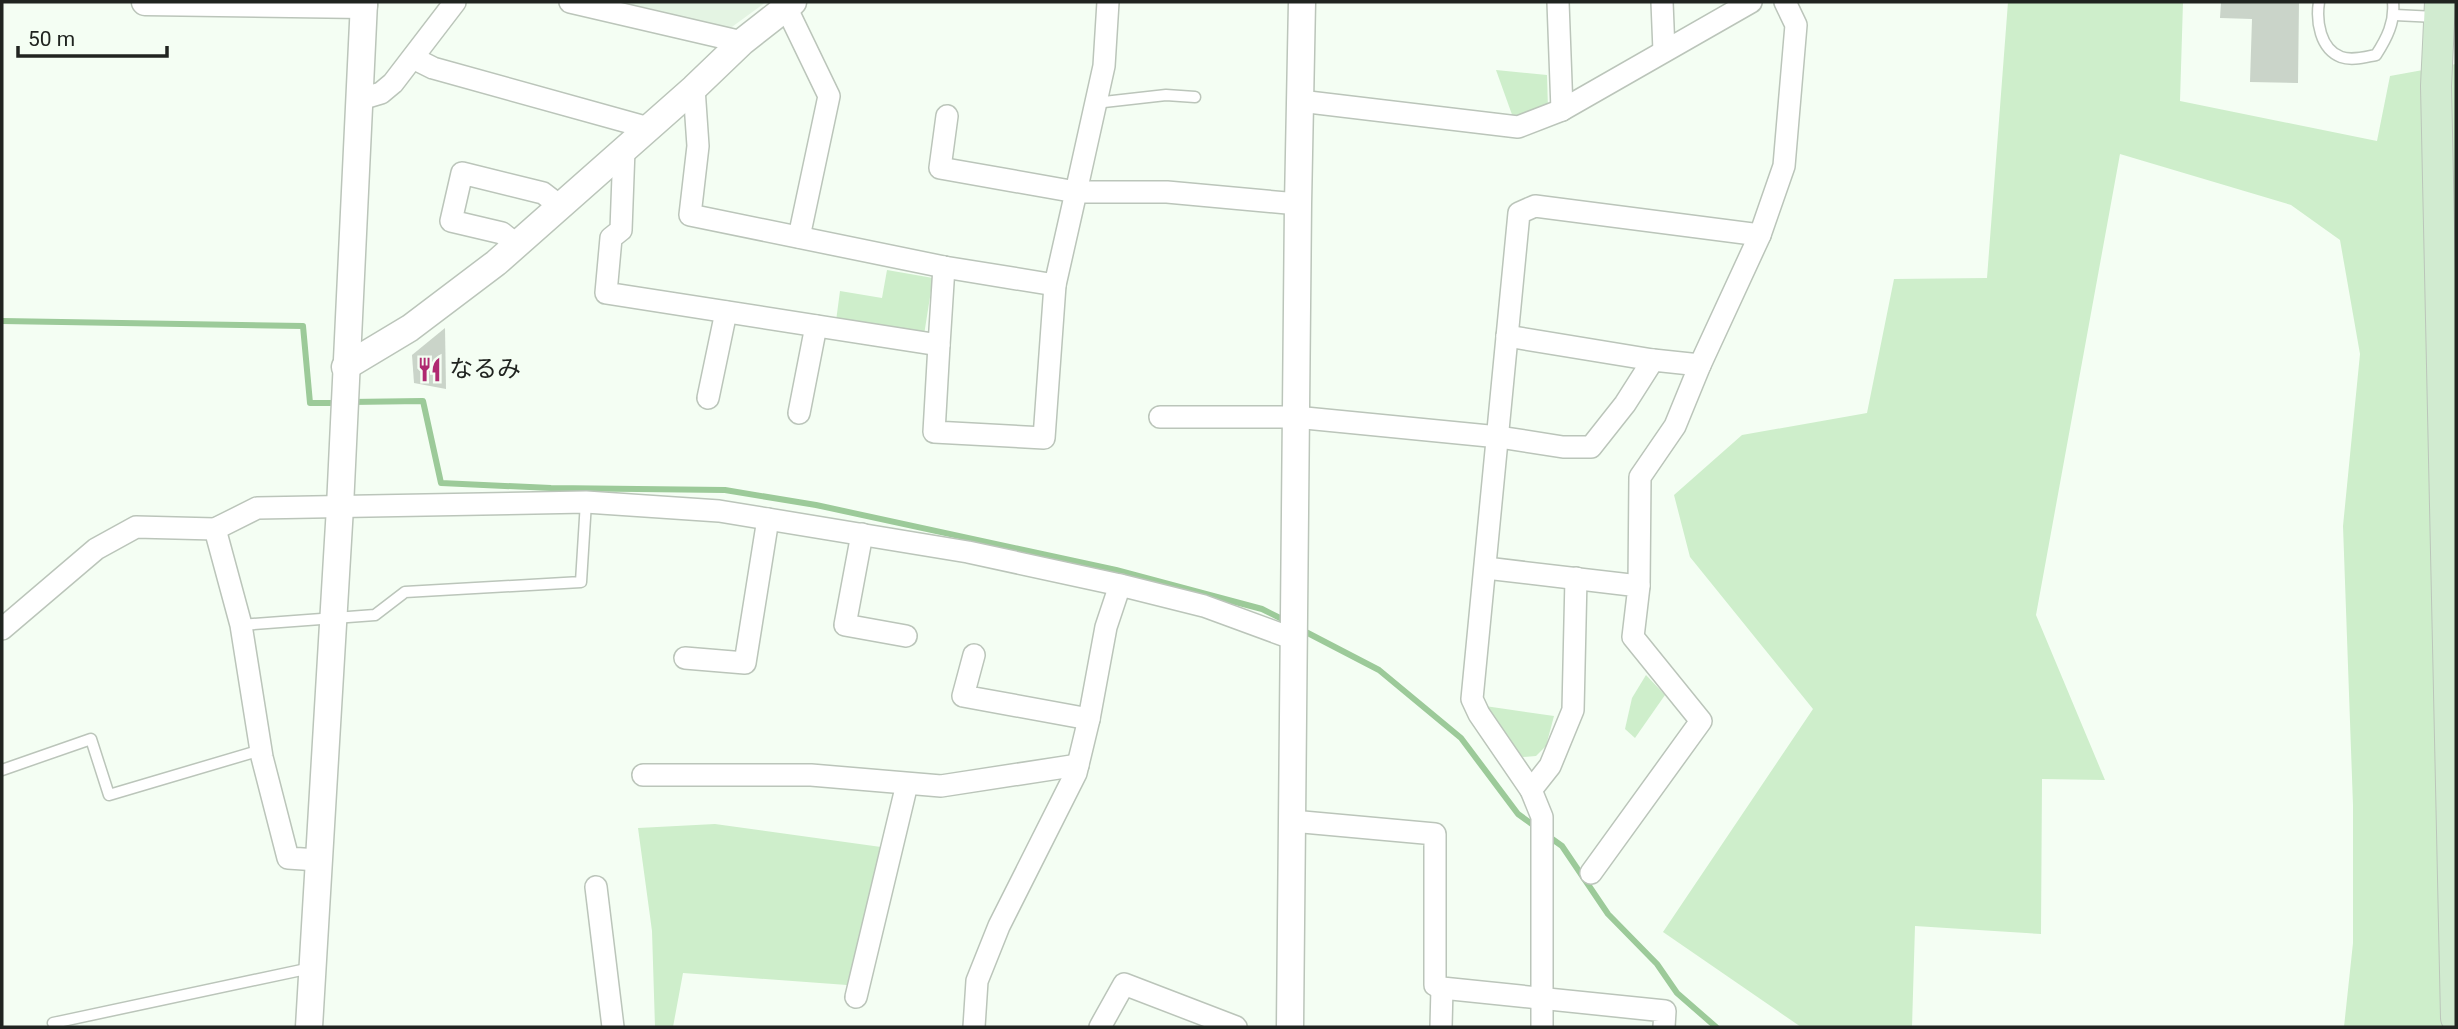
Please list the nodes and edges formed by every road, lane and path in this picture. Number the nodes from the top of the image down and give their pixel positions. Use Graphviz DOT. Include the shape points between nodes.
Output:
graph roads {
  1 [pos="145,2"];
  2 [pos="455,2"];
  3 [pos="570,2"];
  4 [pos="1108,2"];
  5 [pos="1302,2"];
  6 [pos="1558,2"];
  7 [pos="1662,2"];
  8 [pos="1751,2"];
  9 [pos="1785,2"];
  10 [pos="2319,2"];
  11 [pos="2393,2"];
  12 [pos="364,3"];
  13 [pos="789,4"];
  14 [pos="2439,9"];
  15 [pos="2395,15"];
  16 [pos="742,42"];
  17 [pos="1664,51"];
  18 [pos="413,58"];
  19 [pos="694,88"];
  20 [pos="1195,97"];
  21 [pos="361,99"];
  22 [pos="1300,101"];
  23 [pos="1096,103"];
  24 [pos="1562,110"];
  25 [pos="947,116"];
  26 [pos="649,128"];
  27 [pos="624,149"];
  28 [pos="1076,191"];
  29 [pos="1298,204"];
  30 [pos="560,206"];
  31 [pos="1760,235"];
  32 [pos="799,237"];
  33 [pos="517,245"];
  34 [pos="944,267"];
  35 [pos="1055,285"];
  36 [pos="726,312"];
  37 [pos="816,326"];
  38 [pos="1507,336"];
  39 [pos="939,345"];
  40 [pos="1653,360"];
  41 [pos="1700,365"];
  42 [pos="345,367"];
  43 [pos="708,398"];
  44 [pos="799,413"];
  45 [pos="1160,417"];
  46 [pos="1296,417"];
  47 [pos="1499,438"];
  48 [pos="586,502"];
  49 [pos="340,507"];
  50 [pos="768,519"];
  51 [pos="215,529"];
  52 [pos="862,534"];
  53 [pos="1486,568"];
  54 [pos="1576,578"];
  55 [pos="1120,585"];
  56 [pos="1639,586"];
  57 [pos="333,617"];
  58 [pos="241,625"];
  59 [pos="2,629"];
  60 [pos="906,636"];
  61 [pos="1294,639"];
  62 [pos="974,654"];
  63 [pos="685,658"];
  64 [pos="1089,719"];
  65 [pos="261,750"];
  66 [pos="1078,765"];
  67 [pos="2,770"];
  68 [pos="643,775"];
  69 [pos="907,784"];
  70 [pos="1531,790"];
  71 [pos="1293,821"];
  72 [pos="318,860"];
  73 [pos="1591,873"];
  74 [pos="596,887"];
  75 [pos="311,968"];
  76 [pos="1442,988"];
  77 [pos="856,997"];
  78 [pos="1543,998"];
  79 [pos="2456,1018"];
  80 [pos="53,1023"];
  81 [pos="309,1027"];
  82 [pos="613,1027"];
  83 [pos="974,1027"];
  84 [pos="1100,1027"];
  85 [pos="1236,1027"];
  86 [pos="1290,1027"];
  87 [pos="1441,1027"];
  88 [pos="1542,1027"];
  89 [pos="1664,1027"];
  1 -- 12 [label="street"];
  2 -- 18 [label="street"];
  3 -- 16 [label="street"];
  4 -- 23 [label="street" via="1104,66"];
  5 -- 22 [label="street"];
  6 -- 24 [label="street"];
  7 -- 17 [label="street"];
  8 -- 17 [label="street"];
  9 -- 31 [label="street" via="1797,25 1784,166"];
  10 -- 15 [label="lane" via="2320,34 2341,57 2376,55"];
  11 -- 15 [label="lane"];
  12 -- 21 [label="street"];
  13 -- 16 [label="street"];
  13 -- 32 [label="street" via="829,96"];
  14 -- 15 [label="lane"];
  14 -- 79 [label="main road" via="2436,86"];
  16 -- 19 [label="street"];
  17 -- 24 [label="street"];
  18 -- 21 [label="street" via="394,83"];
  18 -- 26 [label="street" via="433,68"];
  19 -- 26 [label="street"];
  19 -- 32 [label="street" via="698,146 690,215"];
  20 -- 23 [label="lane" via="1166,95"];
  21 -- 42 [label="street"];
  22 -- 24 [label="street" via="1518,127"];
  22 -- 29 [label="street"];
  23 -- 28 [label="street"];
  25 -- 28 [label="street" via="940,168"];
  26 -- 27 [label="street"];
  27 -- 30 [label="street"];
  27 -- 36 [label="street" via="621,230 611,238 606,293"];
  28 -- 29 [label="street" via="1167,192"];
  28 -- 35 [label="street"];
  29 -- 46 [label="street"];
  30 -- 33 [label="street"];
  30 -- 33 [label="street" via="543,193 462,173 451,221 502,233"];
  31 -- 38 [label="street" via="1535,206 1525,209 1518,213"];
  31 -- 41 [label="street"];
  32 -- 34 [label="street"];
  33 -- 42 [label="street" via="410,328"];
  34 -- 35 [label="street"];
  34 -- 39 [label="street"];
  35 -- 39 [label="street" via="1044,438 934,432"];
  36 -- 37 [label="street"];
  36 -- 43 [label="street"];
  37 -- 39 [label="street"];
  37 -- 44 [label="street"];
  38 -- 40 [label="street"];
  38 -- 47 [label="street"];
  40 -- 41 [label="street"];
  40 -- 47 [label="street" via="1591,447"];
  41 -- 56 [label="street" via="1675,426 1640,477"];
  42 -- 49 [label="street"];
  45 -- 46 [label="street"];
  46 -- 47 [label="street"];
  46 -- 61 [label="street"];
  47 -- 53 [label="street"];
  48 -- 49 [label="street"];
  48 -- 50 [label="street"];
  48 -- 57 [label="lane" via="581,582 405,592 375,615"];
  49 -- 51 [label="street" via="257,508"];
  49 -- 57 [label="street"];
  50 -- 52 [label="street"];
  50 -- 63 [label="street" via="745,663"];
  51 -- 58 [label="street"];
  51 -- 59 [label="street" via="136,527 96,550"];
  52 -- 55 [label="street"];
  52 -- 60 [label="street" via="845,625"];
  53 -- 54 [label="street"];
  53 -- 70 [label="street" via="1472,699"];
  54 -- 56 [label="street"];
  54 -- 70 [label="street" via="1573,710 1550,766"];
  55 -- 61 [label="street" via="1204,606"];
  55 -- 64 [label="street" via="1106,627"];
  56 -- 73 [label="street" via="1633,637 1701,721"];
  57 -- 58 [label="lane"];
  57 -- 72 [label="street"];
  58 -- 65 [label="street"];
  61 -- 71 [label="street"];
  62 -- 64 [label="street" via="963,696"];
  64 -- 66 [label="street"];
  65 -- 67 [label="lane" via="109,795 92,739"];
  65 -- 72 [label="street" via="288,858"];
  66 -- 69 [label="street" via="941,786"];
  66 -- 83 [label="street" via="977,981"];
  68 -- 69 [label="street" via="811,775"];
  69 -- 77 [label="street"];
  70 -- 78 [label="street" via="1542,817"];
  71 -- 76 [label="street" via="1435,834 1435,985"];
  71 -- 86 [label="street"];
  72 -- 75 [label="street"];
  74 -- 82 [label="street"];
  75 -- 80 [label="lane"];
  75 -- 81 [label="street"];
  76 -- 78 [label="street"];
  76 -- 87 [label="street"];
  78 -- 88 [label="street"];
  78 -- 89 [label="street" via="1665,1011"];
  84 -- 85 [label="street" via="1124,984"];
}
